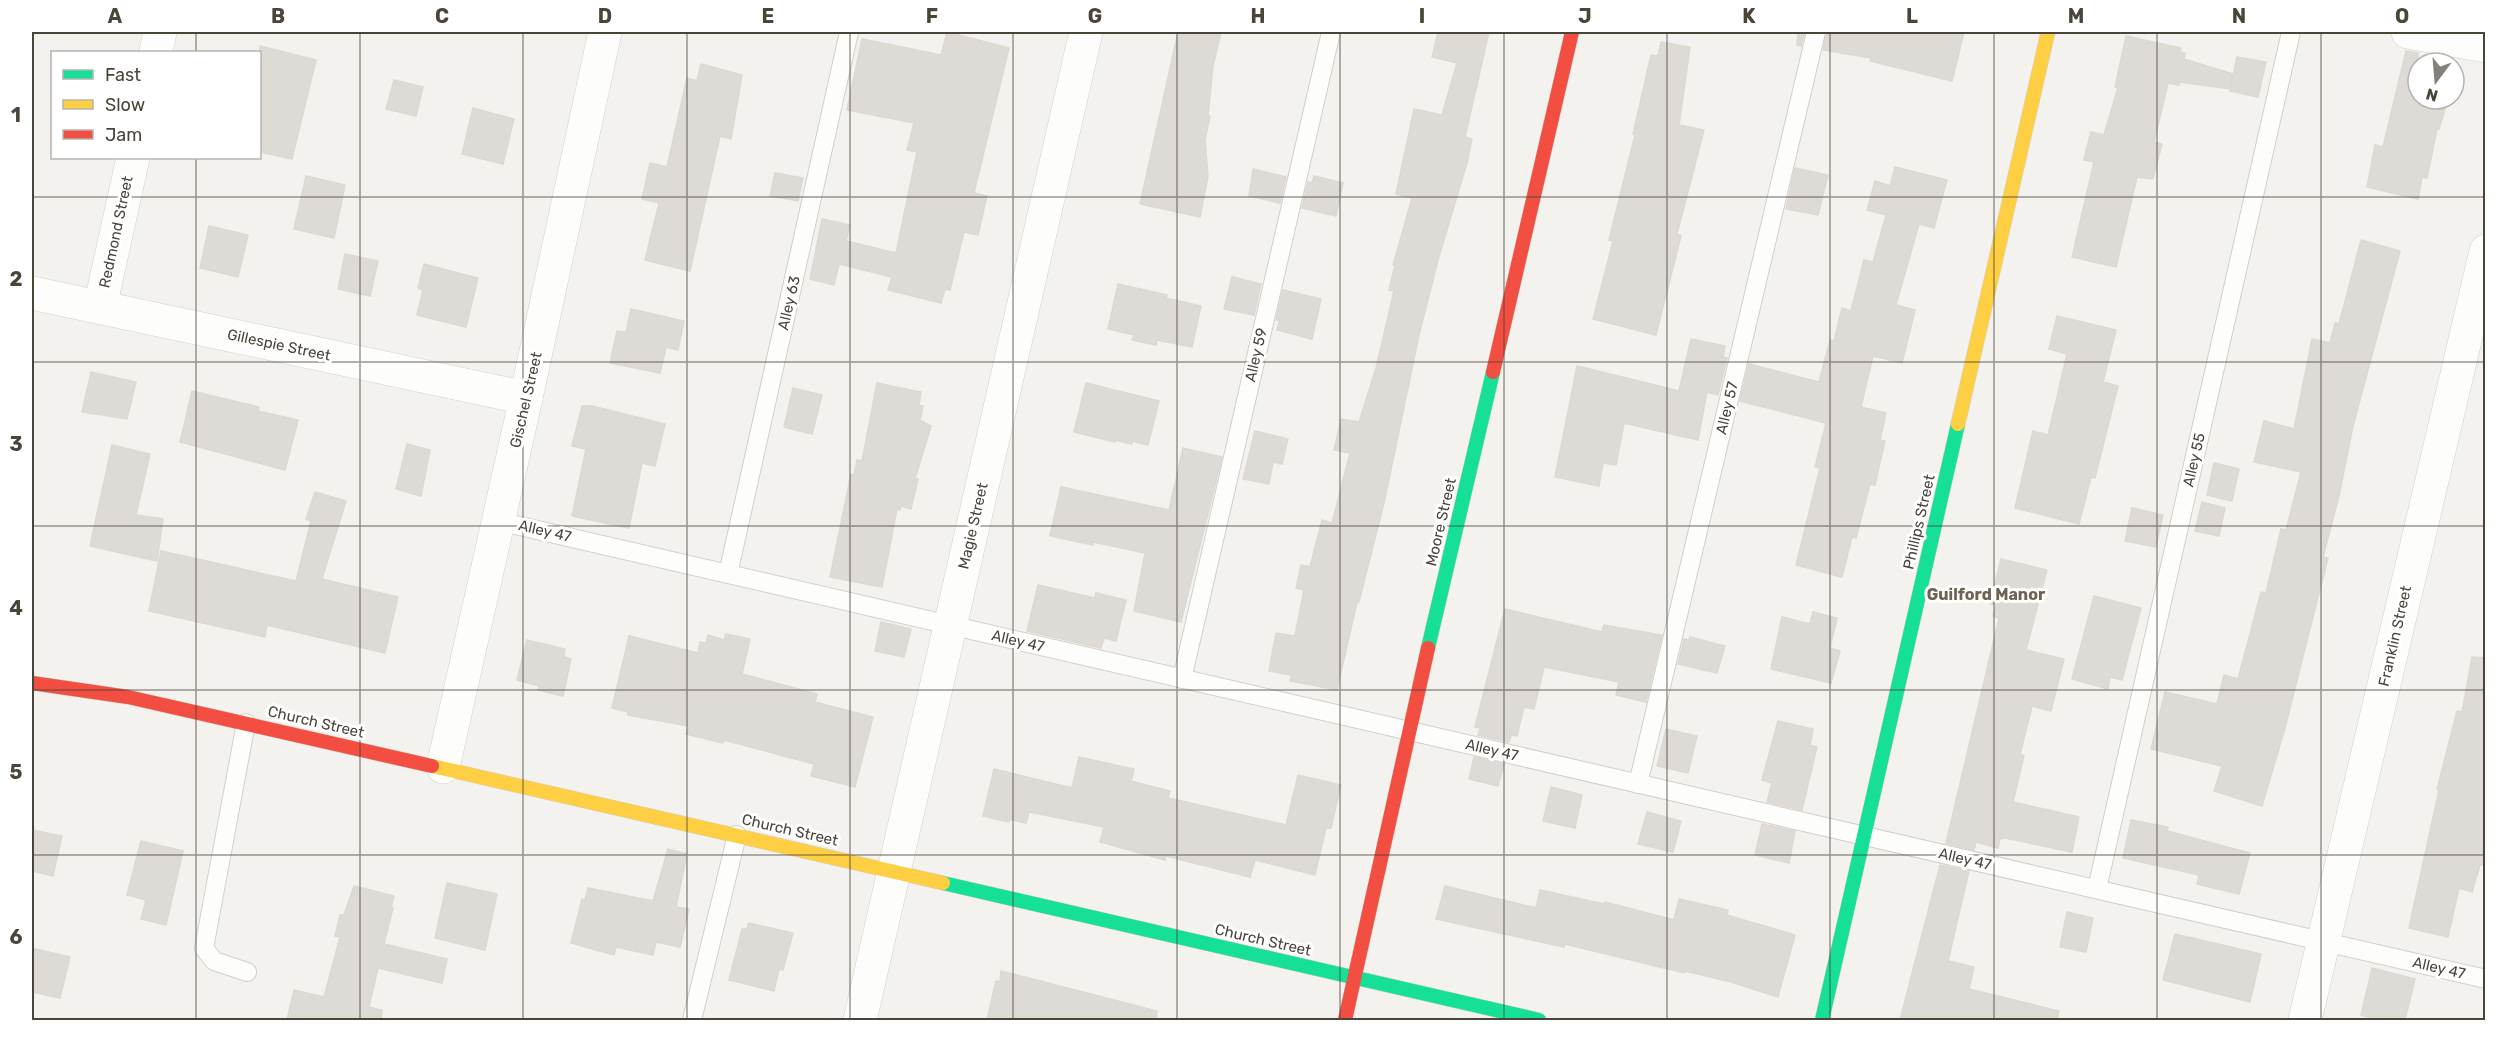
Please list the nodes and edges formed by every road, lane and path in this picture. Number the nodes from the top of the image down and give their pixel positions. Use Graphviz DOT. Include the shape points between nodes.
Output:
graph roads {
  1 [pos="160,32"];
  2 [pos="605,32"];
  3 [pos="849,32"];
  4 [pos="1086,32"];
  5 [pos="1331,32"];
  6 [pos="1572,32"];
  7 [pos="1816,32"];
  8 [pos="2048,32"];
  9 [pos="2291,32"];
  10 [pos="2408,32"];
  11 [pos="2486,46"];
  12 [pos="156,51"];
  13 [pos="133,159"];
  14 [pos="2486,251"];
  15 [pos="32,293"];
  16 [pos="100,307"];
  17 [pos="526,398"];
  18 [pos="498,521"];
  19 [pos="728,573"];
  20 [pos="951,625"];
  21 [pos="1182,678"];
  22 [pos="32,683"];
  23 [pos="246,723"];
  24 [pos="1409,730"];
  25 [pos="443,767"];
  26 [pos="1638,784"];
  27 [pos="737,835"];
  28 [pos="1865,836"];
  29 [pos="894,871"];
  30 [pos="2097,889"];
  31 [pos="2324,941"];
  32 [pos="247,972"];
  33 [pos="1355,978"];
  34 [pos="2486,979"];
  35 [pos="692,1020"];
  36 [pos="860,1020"];
  37 [pos="1345,1020"];
  38 [pos="1539,1020"];
  39 [pos="1822,1020"];
  40 [pos="2305,1020"];
  1 -- 12 [label="street"];
  2 -- 17 [label="street, Gischel Street"];
  3 -- 19 [label="lane, Alley 63"];
  4 -- 20 [label="street, Magie Street"];
  5 -- 21 [label="lane, Alley 59"];
  6 -- 24 [label="street, Moore Street"];
  7 -- 26 [label="lane, Alley 57"];
  8 -- 28 [label="street, Phillips Street"];
  9 -- 30 [label="lane, Alley 55"];
  10 -- 11 [label="street"];
  13 -- 16 [label="street, Redmond Street"];
  14 -- 31 [label="street, Franklin Street"];
  15 -- 16 [label="street, Gillespie Street"];
  16 -- 17 [label="street, Gillespie Street"];
  17 -- 18 [label="street, Gischel Street"];
  18 -- 19 [label="lane, Alley 47"];
  18 -- 25 [label="street, Gischel Street"];
  19 -- 20 [label="lane, Alley 47"];
  20 -- 21 [label="lane, Alley 47"];
  20 -- 29 [label="street, Magie Street"];
  21 -- 24 [label="lane, Alley 47"];
  22 -- 23 [label="street, Church Street" via="128,697"];
  23 -- 25 [label="street, Church Street"];
  23 -- 32 [label="lane" via="204,948 214,961"];
  24 -- 26 [label="lane, Alley 47"];
  24 -- 33 [label="street, Moore Street"];
  25 -- 27 [label="street, Church Street"];
  26 -- 28 [label="lane, Alley 47"];
  27 -- 29 [label="street, Church Street"];
  27 -- 35 [label="lane"];
  28 -- 30 [label="lane, Alley 47"];
  28 -- 39 [label="street, Phillips Street"];
  29 -- 33 [label="street, Church Street"];
  29 -- 36 [label="street, Magie Street"];
  30 -- 31 [label="lane, Alley 47"];
  31 -- 34 [label="lane, Alley 47"];
  31 -- 40 [label="street, Franklin Street"];
  33 -- 37 [label="street, Moore Street"];
  33 -- 38 [label="street, Church Street"];
}
